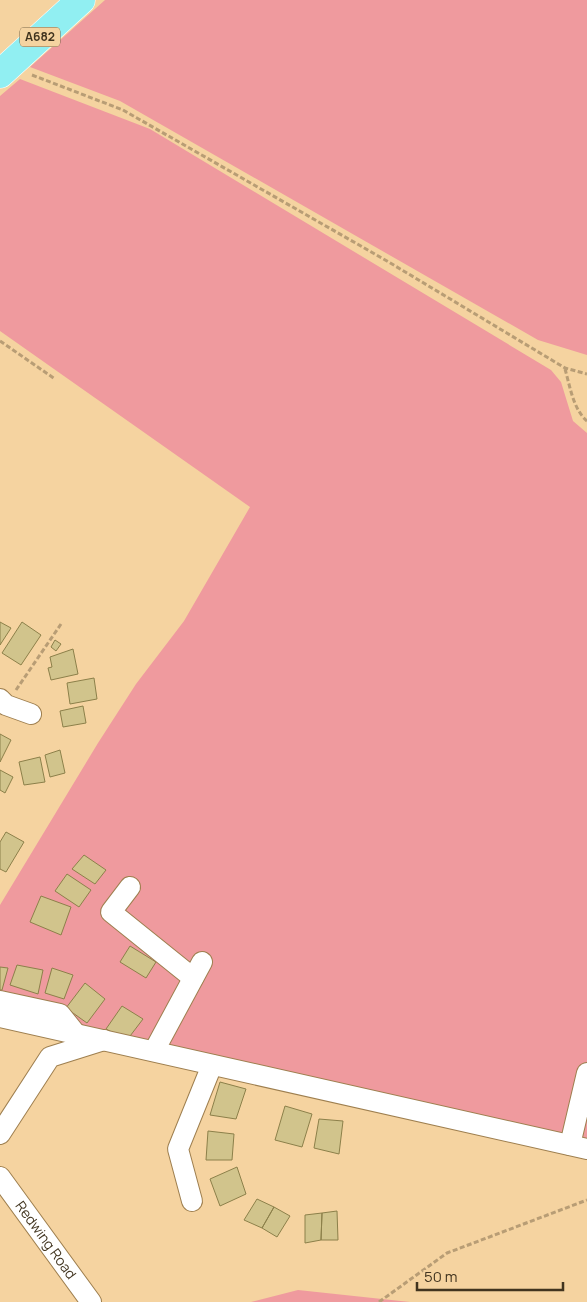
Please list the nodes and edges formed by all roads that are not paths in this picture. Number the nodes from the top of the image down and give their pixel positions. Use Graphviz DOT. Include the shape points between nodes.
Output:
graph roads {
  1 [pos="81,0"];
  2 [pos="4,70"];
  3 [pos="3,702"];
  4 [pos="31,714"];
  5 [pos="130,887"];
  6 [pos="0,1001"];
  7 [pos="0,1017"];
  8 [pos="76,1034"];
  9 [pos="105,1040"];
  10 [pos="154,1051"];
  11 [pos="212,1064"];
  12 [pos="587,1073"];
  13 [pos="0,1134"];
  14 [pos="578,1147"];
  15 [pos="0,1178"];
  16 [pos="192,1201"];
  17 [pos="91,1302"];
  1 -- 2 [label="main road, A682"];
  3 -- 4 [label="street"];
  5 -- 10 [label="street" via="111,912 198,970"];
  6 -- 8 [label="street" via="60,1014"];
  7 -- 8 [label="street"];
  8 -- 9 [label="street"];
  9 -- 10 [label="street"];
  9 -- 13 [label="street" via="50,1058"];
  10 -- 11 [label="street"];
  11 -- 14 [label="street"];
  11 -- 16 [label="street" via="178,1149"];
  12 -- 14 [label="street"];
  15 -- 17 [label="street, Redwing Road"];
}
